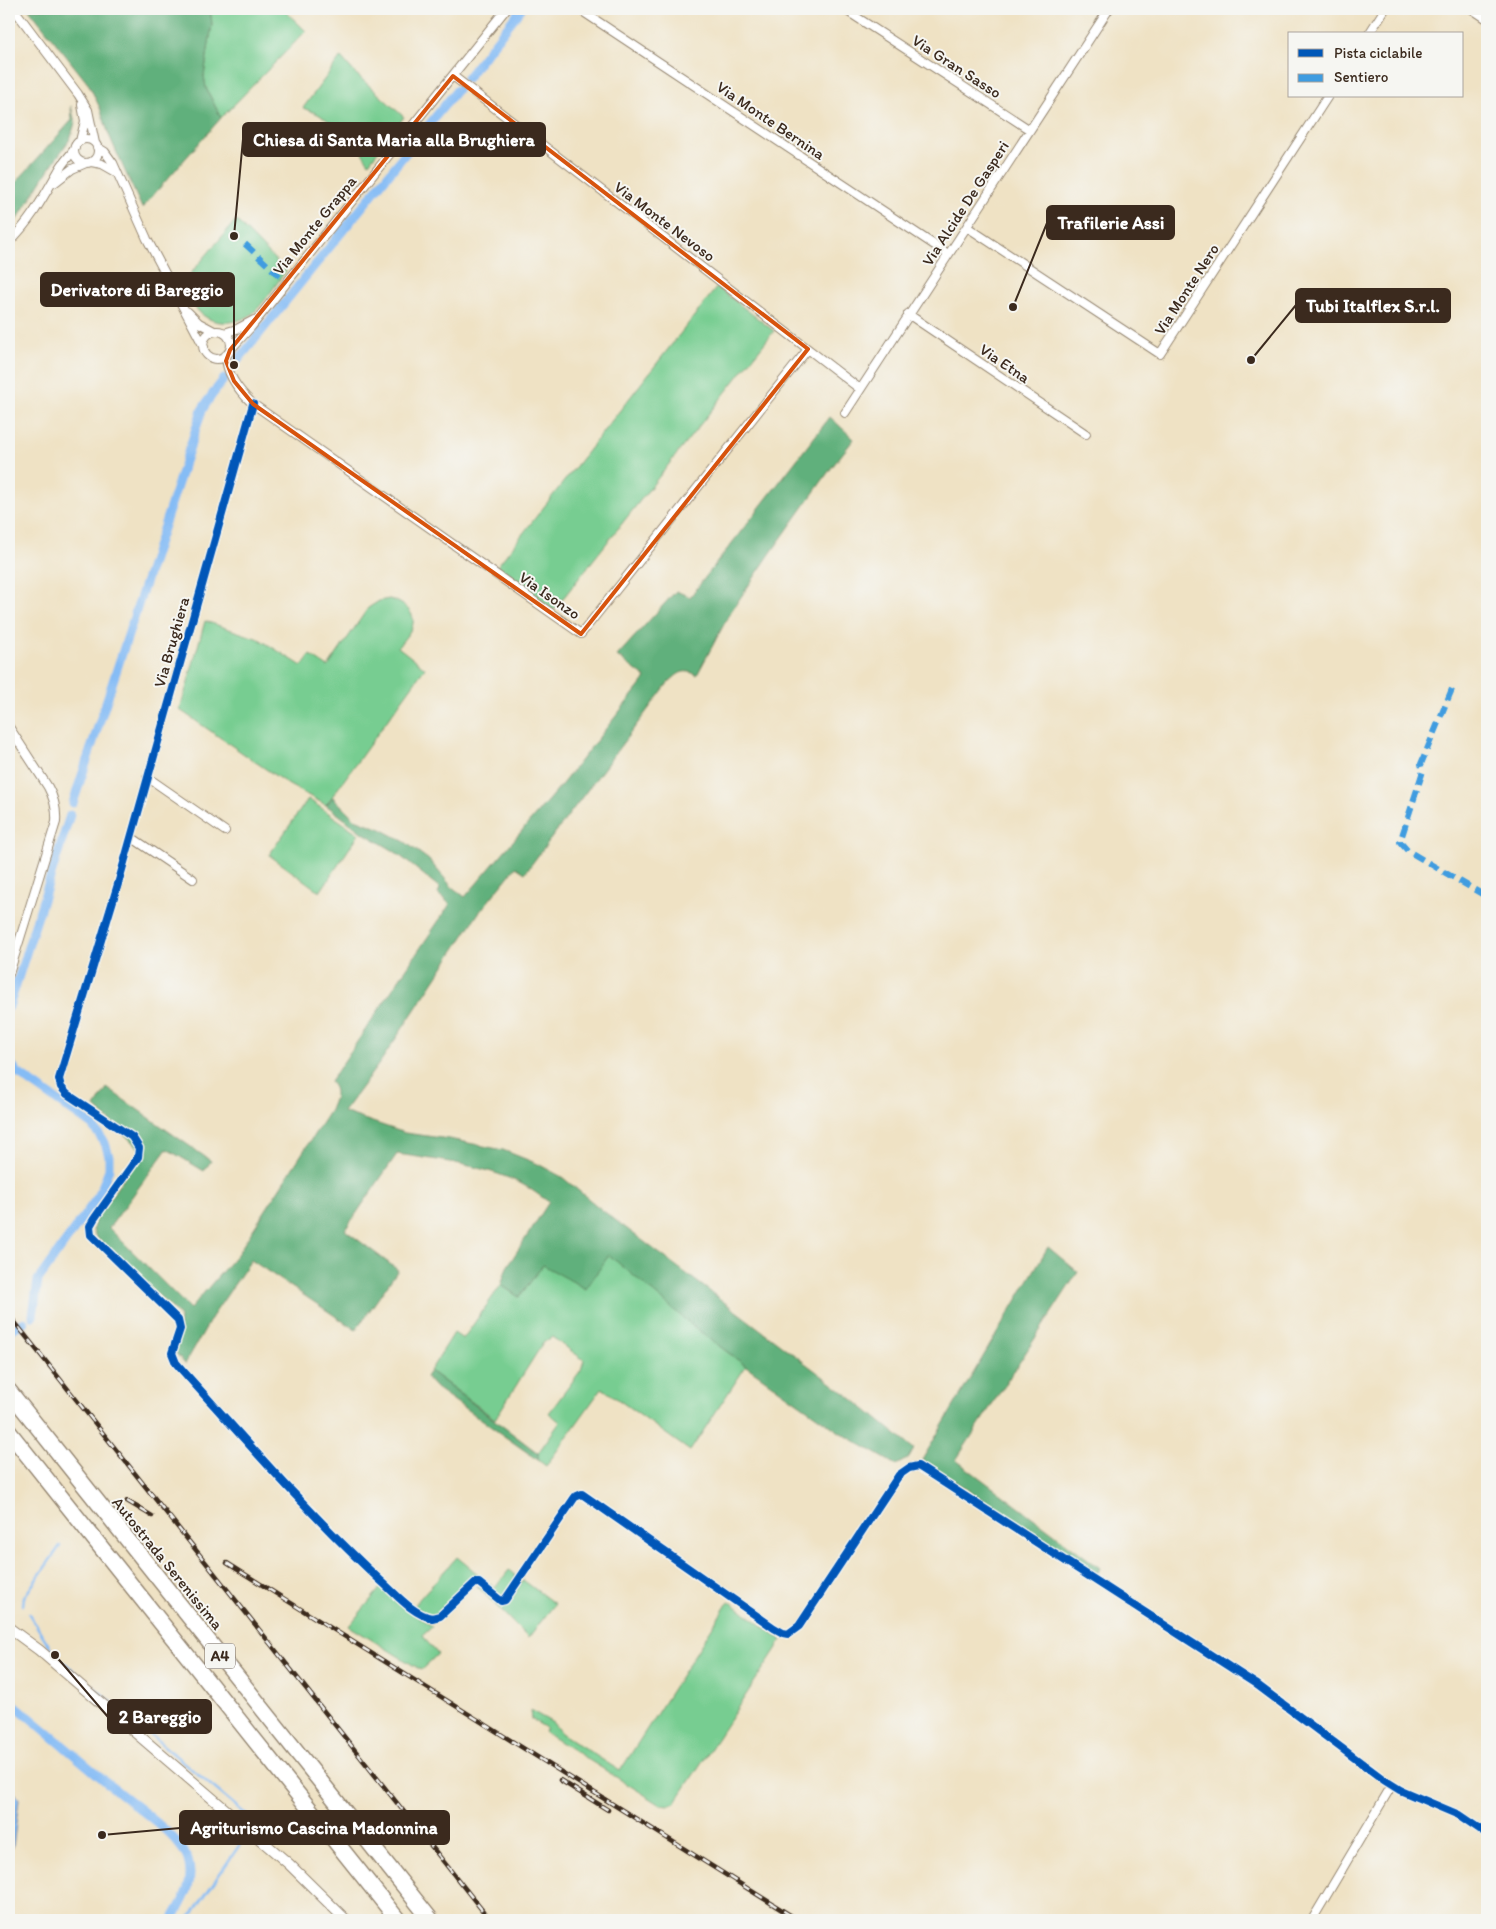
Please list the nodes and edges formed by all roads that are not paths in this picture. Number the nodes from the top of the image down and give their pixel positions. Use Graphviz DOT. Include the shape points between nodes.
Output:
graph roads {
  1 [pos="14,9"];
  2 [pos="506,9"];
  3 [pos="579,9"];
  4 [pos="844,9"];
  5 [pos="1109,9"];
  6 [pos="1386,9"];
  7 [pos="1472,9"];
  8 [pos="1487,19"];
  9 [pos="1370,32"];
  10 [pos="453,76"];
  11 [pos="78,94"];
  12 [pos="1327,98"];
  13 [pos="1030,130"];
  14 [pos="78,144"];
  15 [pos="96,145"];
  16 [pos="89,162"];
  17 [pos="117,174"];
  18 [pos="52,184"];
  19 [pos="967,227"];
  20 [pos="9,242"];
  21 [pos="948,254"];
  22 [pos="183,307"];
  23 [pos="908,314"];
  24 [pos="256,319"];
  25 [pos="214,331"];
  26 [pos="224,332"];
  27 [pos="204,347"];
  28 [pos="808,348"];
  29 [pos="228,353"];
  30 [pos="212,357"];
  31 [pos="231,375"];
  32 [pos="860,388"];
  33 [pos="253,404"];
  34 [pos="845,413"];
  35 [pos="1086,434"];
  36 [pos="9,727"];
  37 [pos="148,777"];
  38 [pos="226,831"];
  39 [pos="130,836"];
  40 [pos="193,879"];
  41 [pos="9,974"];
  42 [pos="9,1391"];
  43 [pos="9,1432"];
  44 [pos="9,1628"];
  45 [pos="1392,1786"];
  46 [pos="1487,1834"];
  47 [pos="346,1920"];
  48 [pos="398,1920"];
  49 [pos="431,1920"];
  50 [pos="1312,1920"];
  1 -- 11 [label="street"];
  2 -- 10 [label="street, Via Monte Grappa"];
  3 -- 21 [label="street, Via Monte Bernina"];
  4 -- 13 [label="street, Via Gran Sasso"];
  5 -- 13 [label="street, Via Alcide De Gasperi"];
  6 -- 9 [label="street"];
  7 -- 8 [label="street"];
  10 -- 24 [label="street, Via Monte Grappa"];
  10 -- 28 [label="street, Via Monte Nevoso"];
  11 -- 14 [label="street" via="85,121"];
  11 -- 15 [label="street" via="88,110"];
  12 -- 19 [label="street, Via Monte Nero" via="1160,354"];
  13 -- 19 [label="street, Via Alcide De Gasperi"];
  14 -- 15 [label="street" via="87,139"];
  14 -- 16 [label="street" via="77,158"];
  14 -- 18 [label="street"];
  15 -- 16 [label="street" via="97,155"];
  15 -- 17 [label="street" via="106,152"];
  16 -- 17 [label="street" via="102,164"];
  16 -- 18 [label="street" via="65,173"];
  17 -- 22 [label="street"];
  18 -- 20 [label="street" via="26,224"];
  19 -- 21 [label="street, Via Alcide De Gasperi"];
  21 -- 23 [label="street, Via Alcide De Gasperi"];
  22 -- 25 [label="street" via="199,323"];
  22 -- 27 [label="street"];
  23 -- 32 [label="street, Via Alcide De Gasperi"];
  23 -- 35 [label="street, Via Etna"];
  24 -- 26 [label="street, Via Monte Grappa" via="237,330"];
  24 -- 29 [label="street, Via Monte Grappa"];
  25 -- 26 [label="street, Via Monte Grappa"];
  25 -- 27 [label="street" via="207,336"];
  26 -- 29 [label="street" via="230,341"];
  27 -- 30 [label="street"];
  28 -- 32 [label="street, Via Monte Nevoso"];
  28 -- 33 [label="street, Via Isonzo" via="581,634"];
  29 -- 30 [label="street" via="219,358"];
  29 -- 31 [label="street" via="226,361"];
  30 -- 31 [label="street"];
  31 -- 33 [label="street"];
  32 -- 34 [label="street, Via Alcide De Gasperi"];
  33 -- 37 [label="street, Via Brughiera"];
  36 -- 41 [label="street" via="45,782 56,812 56,822"];
  37 -- 38 [label="street"];
  37 -- 39 [label="street, Via Brughiera"];
  39 -- 40 [label="street"];
  39 -- 45 [label="street, Via Brughiera" via="59,1079 67,1094 132,1137 139,1148 138,1157 90,1226 91,1235 175,1315 180,1329 172,1353 176,1363 348,1550 406,1603 432,1618 440,1616 475,1583 501,1601 505,1600 575,1497 582,1494 774,1628 788,1634 798,1626 899,1475 918,1466 1256,1684"];
  42 -- 49 [label="highway, Autostrada Serenissima / A4"];
  43 -- 48 [label="highway, A4"];
  44 -- 47 [label="street" via="39,1650 289,1864"];
  45 -- 46 [label="street" via="1459,1815"];
  45 -- 50 [label="street"];
}
